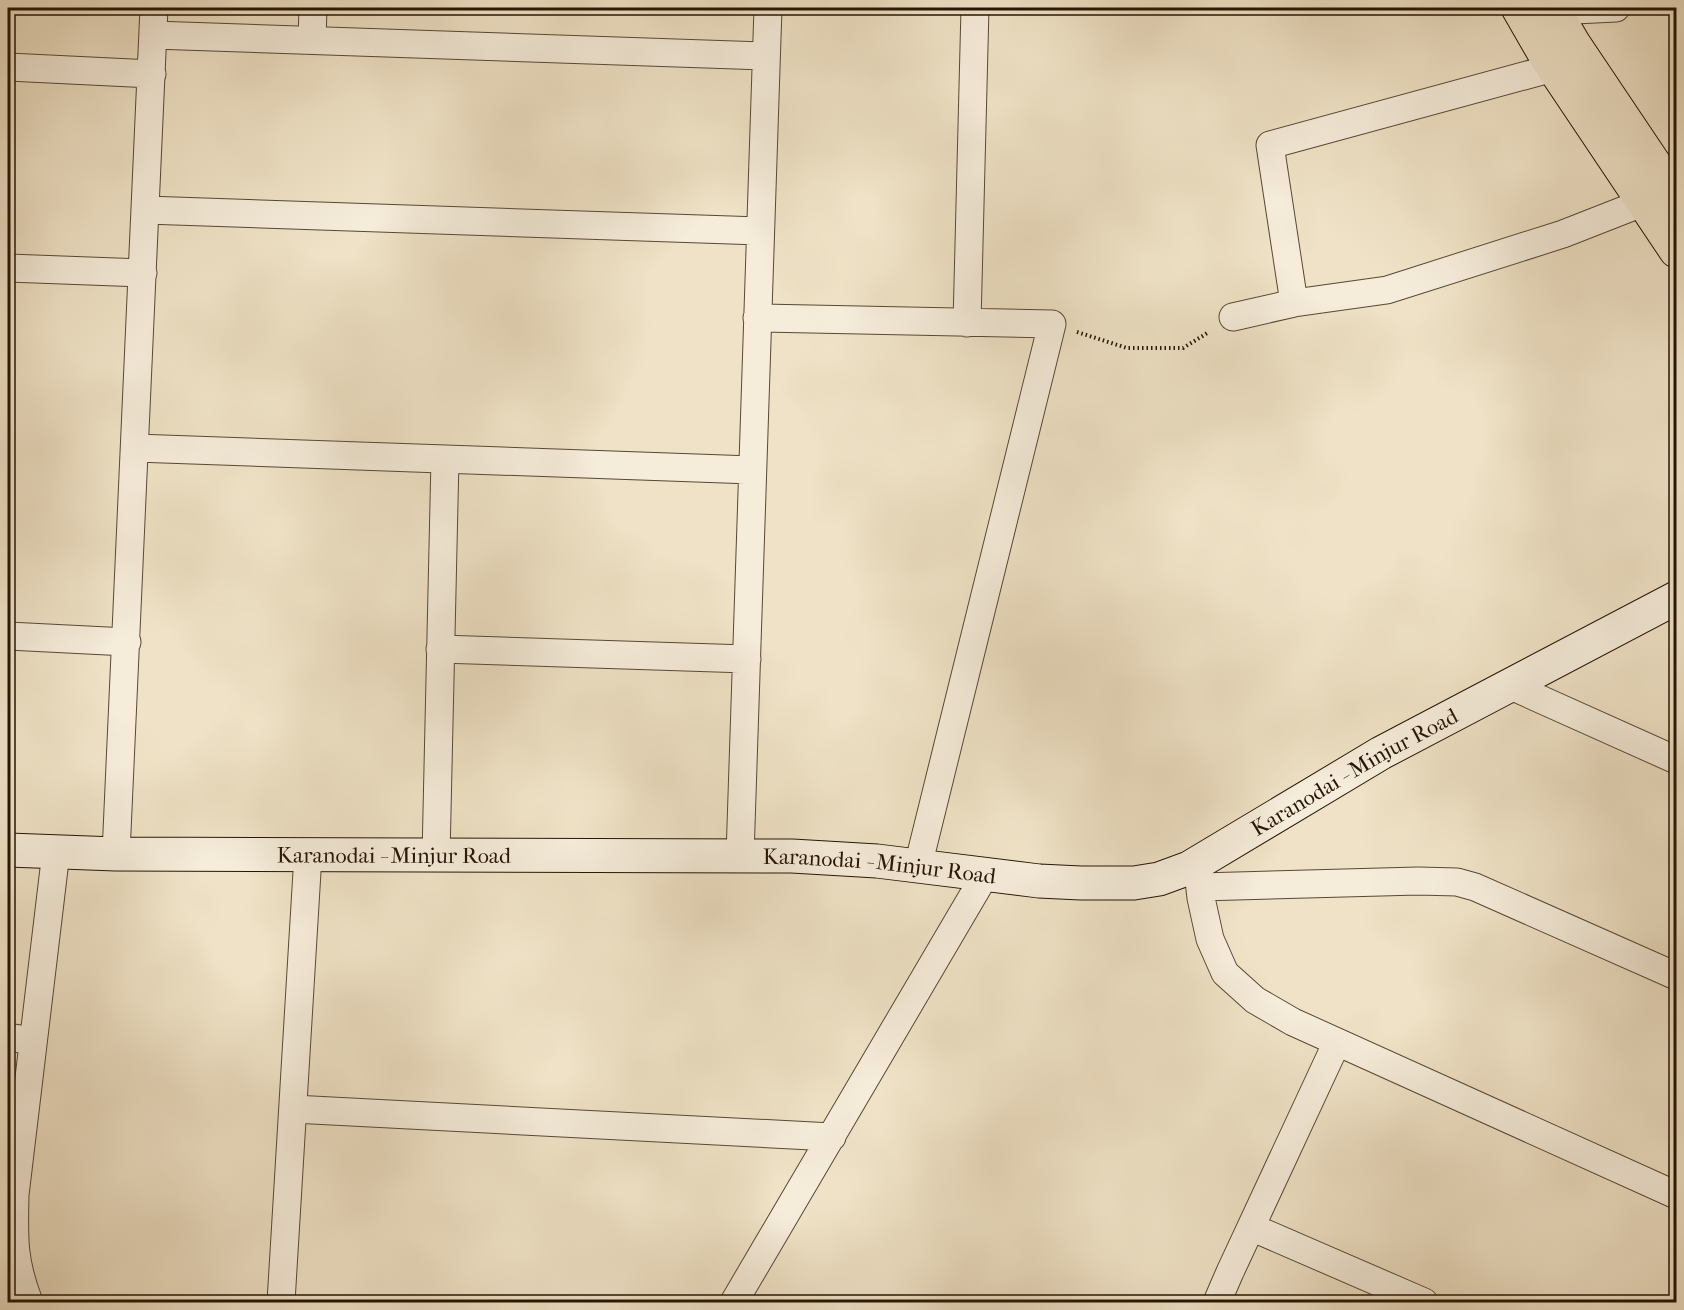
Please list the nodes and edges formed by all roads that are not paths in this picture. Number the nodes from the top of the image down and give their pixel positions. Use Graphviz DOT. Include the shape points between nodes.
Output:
graph roads {
  1 [pos="154,8"];
  2 [pos="313,8"];
  3 [pos="768,8"];
  4 [pos="975,8"];
  5 [pos="1616,8"];
  6 [pos="1538,13"];
  7 [pos="153,35"];
  8 [pos="312,40"];
  9 [pos="766,56"];
  10 [pos="8,67"];
  11 [pos="1553,68"];
  12 [pos="152,74"];
  13 [pos="1664,196"];
  14 [pos="146,210"];
  15 [pos="760,231"];
  16 [pos="1677,251"];
  17 [pos="8,268"];
  18 [pos="143,273"];
  19 [pos="1294,303"];
  20 [pos="1233,317"];
  21 [pos="758,318"];
  22 [pos="967,323"];
  23 [pos="135,447"];
  24 [pos="445,459"];
  25 [pos="752,470"];
  26 [pos="1677,598"];
  27 [pos="8,636"];
  28 [pos="127,642"];
  29 [pos="440,649"];
  30 [pos="747,659"];
  31 [pos="1512,686"];
  32 [pos="1677,760"];
  33 [pos="8,850"];
  34 [pos="56,852"];
  35 [pos="116,854"];
  36 [pos="308,855"];
  37 [pos="436,856"];
  38 [pos="740,856"];
  39 [pos="918,866"];
  40 [pos="985,875"];
  41 [pos="1198,875"];
  42 [pos="1677,976"];
  43 [pos="20,1039"];
  44 [pos="1337,1042"];
  45 [pos="293,1109"];
  46 [pos="832,1137"];
  47 [pos="1677,1195"];
  48 [pos="11,1213"];
  49 [pos="1251,1227"];
  50 [pos="29,1302"];
  51 [pos="281,1302"];
  52 [pos="735,1302"];
  53 [pos="1217,1302"];
  54 [pos="1424,1302"];
  1 -- 7 [label="street"];
  2 -- 8 [label="street"];
  3 -- 9 [label="street"];
  4 -- 22 [label="street"];
  5 -- 6 [label="street"];
  6 -- 11 [label="main road"];
  6 -- 13 [label="main road" via="1574,44"];
  7 -- 8 [label="street"];
  7 -- 12 [label="street"];
  8 -- 9 [label="street"];
  9 -- 15 [label="street"];
  10 -- 12 [label="street"];
  11 -- 13 [label="main road"];
  11 -- 19 [label="street" via="1270,146"];
  12 -- 14 [label="street"];
  13 -- 16 [label="main road"];
  13 -- 19 [label="street" via="1563,234 1387,290"];
  14 -- 15 [label="street"];
  14 -- 18 [label="street"];
  15 -- 21 [label="street"];
  17 -- 18 [label="street"];
  18 -- 23 [label="street"];
  19 -- 20 [label="street"];
  21 -- 22 [label="street"];
  21 -- 25 [label="street"];
  22 -- 39 [label="street" via="1052,324"];
  23 -- 24 [label="street"];
  23 -- 28 [label="street"];
  24 -- 25 [label="street"];
  24 -- 29 [label="street"];
  25 -- 30 [label="street"];
  26 -- 31 [label="street, Karanodai - Minjur Road"];
  27 -- 28 [label="street"];
  28 -- 35 [label="street"];
  29 -- 30 [label="street"];
  29 -- 37 [label="street"];
  30 -- 38 [label="street"];
  31 -- 32 [label="street"];
  31 -- 41 [label="street, Karanodai - Minjur Road" via="1381,753"];
  33 -- 34 [label="street, Karanodai - Minjur Road"];
  34 -- 35 [label="street, Karanodai - Minjur Road"];
  34 -- 43 [label="street"];
  35 -- 36 [label="street, Karanodai - Minjur Road"];
  36 -- 37 [label="street, Karanodai - Minjur Road"];
  36 -- 45 [label="street"];
  37 -- 38 [label="street, Karanodai - Minjur Road"];
  38 -- 39 [label="street, Karanodai - Minjur Road"];
  39 -- 40 [label="street, Karanodai - Minjur Road"];
  40 -- 41 [label="street, Karanodai - Minjur Road" via="1134,884"];
  40 -- 46 [label="street"];
  41 -- 42 [label="street" via="1457,882"];
  41 -- 44 [label="street" via="1209,939 1225,973 1255,1000"];
  43 -- 48 [label="street"];
  44 -- 47 [label="street"];
  44 -- 49 [label="street"];
  45 -- 46 [label="street"];
  45 -- 51 [label="street"];
  46 -- 52 [label="street"];
  48 -- 50 [label="street" via="13,1245"];
  49 -- 53 [label="street"];
  49 -- 54 [label="street"];
}
